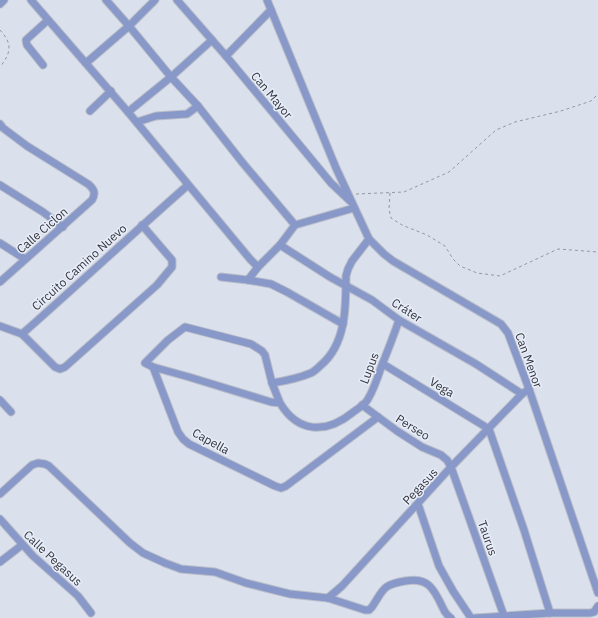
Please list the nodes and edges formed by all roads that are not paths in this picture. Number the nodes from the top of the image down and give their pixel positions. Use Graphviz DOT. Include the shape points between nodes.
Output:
graph roads {
  1 [pos="4,0"];
  2 [pos="31,0"];
  3 [pos="106,0"];
  4 [pos="156,0"];
  5 [pos="177,0"];
  6 [pos="267,0"];
  7 [pos="0,4"];
  8 [pos="271,10"];
  9 [pos="48,20"];
  10 [pos="129,26"];
  11 [pos="212,40"];
  12 [pos="226,56"];
  13 [pos="86,63"];
  14 [pos="43,65"];
  15 [pos="171,77"];
  16 [pos="111,91"];
  17 [pos="198,106"];
  18 [pos="90,111"];
  19 [pos="128,112"];
  20 [pos="137,122"];
  21 [pos="1,128"];
  22 [pos="0,185"];
  23 [pos="188,185"];
  24 [pos="353,205"];
  25 [pos="295,224"];
  26 [pos="142,225"];
  27 [pos="63,227"];
  28 [pos="369,239"];
  29 [pos="0,243"];
  30 [pos="280,245"];
  31 [pos="25,259"];
  32 [pos="258,267"];
  33 [pos="221,277"];
  34 [pos="248,280"];
  35 [pos="0,282"];
  36 [pos="346,285"];
  37 [pos="399,320"];
  38 [pos="343,324"];
  39 [pos="0,326"];
  40 [pos="22,334"];
  41 [pos="383,364"];
  42 [pos="153,368"];
  43 [pos="272,383"];
  44 [pos="529,389"];
  45 [pos="522,394"];
  46 [pos="0,400"];
  47 [pos="280,403"];
  48 [pos="362,405"];
  49 [pos="11,412"];
  50 [pos="378,417"];
  51 [pos="489,429"];
  52 [pos="451,467"];
  53 [pos="0,494"];
  54 [pos="418,504"];
  55 [pos="0,519"];
  56 [pos="22,545"];
  57 [pos="0,562"];
  58 [pos="598,593"];
  59 [pos="328,598"];
  60 [pos="598,606"];
  61 [pos="91,613"];
  62 [pos="550,614"];
  63 [pos="504,616"];
  64 [pos="451,618"];
  65 [pos="471,618"];
  66 [pos="475,618"];
  1 -- 7 [label="street"];
  2 -- 9 [label="street"];
  3 -- 10 [label="street"];
  4 -- 10 [label="street"];
  5 -- 11 [label="street, Can Mayor"];
  6 -- 8 [label="street, Can Menor"];
  8 -- 12 [label="street"];
  8 -- 24 [label="street, Can Menor"];
  9 -- 13 [label="street"];
  9 -- 14 [label="street" via="26,40"];
  10 -- 13 [label="street"];
  10 -- 15 [label="street"];
  11 -- 12 [label="street, Can Mayor"];
  11 -- 15 [label="street"];
  12 -- 24 [label="street, Can Mayor" via="330,183"];
  13 -- 16 [label="street"];
  15 -- 17 [label="street"];
  15 -- 19 [label="street"];
  16 -- 18 [label="street"];
  16 -- 19 [label="street"];
  17 -- 20 [label="street" via="187,114 156,116"];
  17 -- 25 [label="street"];
  19 -- 20 [label="street"];
  20 -- 23 [label="street"];
  21 -- 27 [label="street, Calle Ciclon" via="88,184 94,192 92,200"];
  22 -- 27 [label="street"];
  23 -- 26 [label="street"];
  23 -- 32 [label="street"];
  24 -- 25 [label="street"];
  24 -- 28 [label="street, Can Menor"];
  25 -- 30 [label="street"];
  26 -- 40 [label="street, Circuito Camino Nuevo"];
  26 -- 40 [label="street, Circuito Camino Nuevo" via="172,260 172,267 157,285 60,369"];
  27 -- 31 [label="street, Calle Ciclon"];
  28 -- 36 [label="street" via="348,269"];
  28 -- 44 [label="street, Can Menor" via="393,261 505,328"];
  29 -- 31 [label="street"];
  30 -- 32 [label="street"];
  30 -- 36 [label="street, Cráter"];
  31 -- 35 [label="street, Calle Ciclon"];
  32 -- 34 [label="street"];
  33 -- 34 [label="street"];
  34 -- 38 [label="street" via="271,284 282,289"];
  36 -- 37 [label="street, Cráter"];
  36 -- 38 [label="street"];
  37 -- 41 [label="street, Lupus"];
  37 -- 45 [label="street, Cráter"];
  38 -- 43 [label="street" via="339,340 328,359 313,372 291,380"];
  39 -- 40 [label="street"];
  41 -- 48 [label="street, Lupus" via="370,396"];
  41 -- 51 [label="street, Vega"];
  42 -- 43 [label="street, Capella" via="145,363 181,329 189,327 258,348 265,355"];
  42 -- 47 [label="street"];
  42 -- 50 [label="street, Capella" via="183,439 281,488"];
  43 -- 47 [label="street, Lupus"];
  44 -- 45 [label="street, Pegasus"];
  44 -- 58 [label="street, Can Menor"];
  45 -- 51 [label="street, Pegasus"];
  46 -- 49 [label="street"];
  47 -- 48 [label="street, Lupus" via="290,416 306,427 329,426"];
  48 -- 50 [label="street, Perseo"];
  50 -- 52 [label="street, Perseo" via="422,447 441,455"];
  51 -- 52 [label="street, Pegasus"];
  51 -- 62 [label="street"];
  52 -- 54 [label="street, Pegasus"];
  52 -- 63 [label="street, Taurus"];
  53 -- 59 [label="street" via="32,465 44,464 130,543 152,557 181,569 215,572 268,589"];
  54 -- 59 [label="street, Pegasus"];
  54 -- 65 [label="street" via="440,566 453,592"];
  55 -- 56 [label="street, Calle Pegasus"];
  56 -- 57 [label="street"];
  56 -- 61 [label="street, Calle Pegasus" via="78,596"];
  59 -- 64 [label="street" via="369,610 392,583 421,580 430,586"];
  60 -- 62 [label="street" via="590,613"];
  62 -- 63 [label="street"];
  63 -- 66 [label="street"];
}
